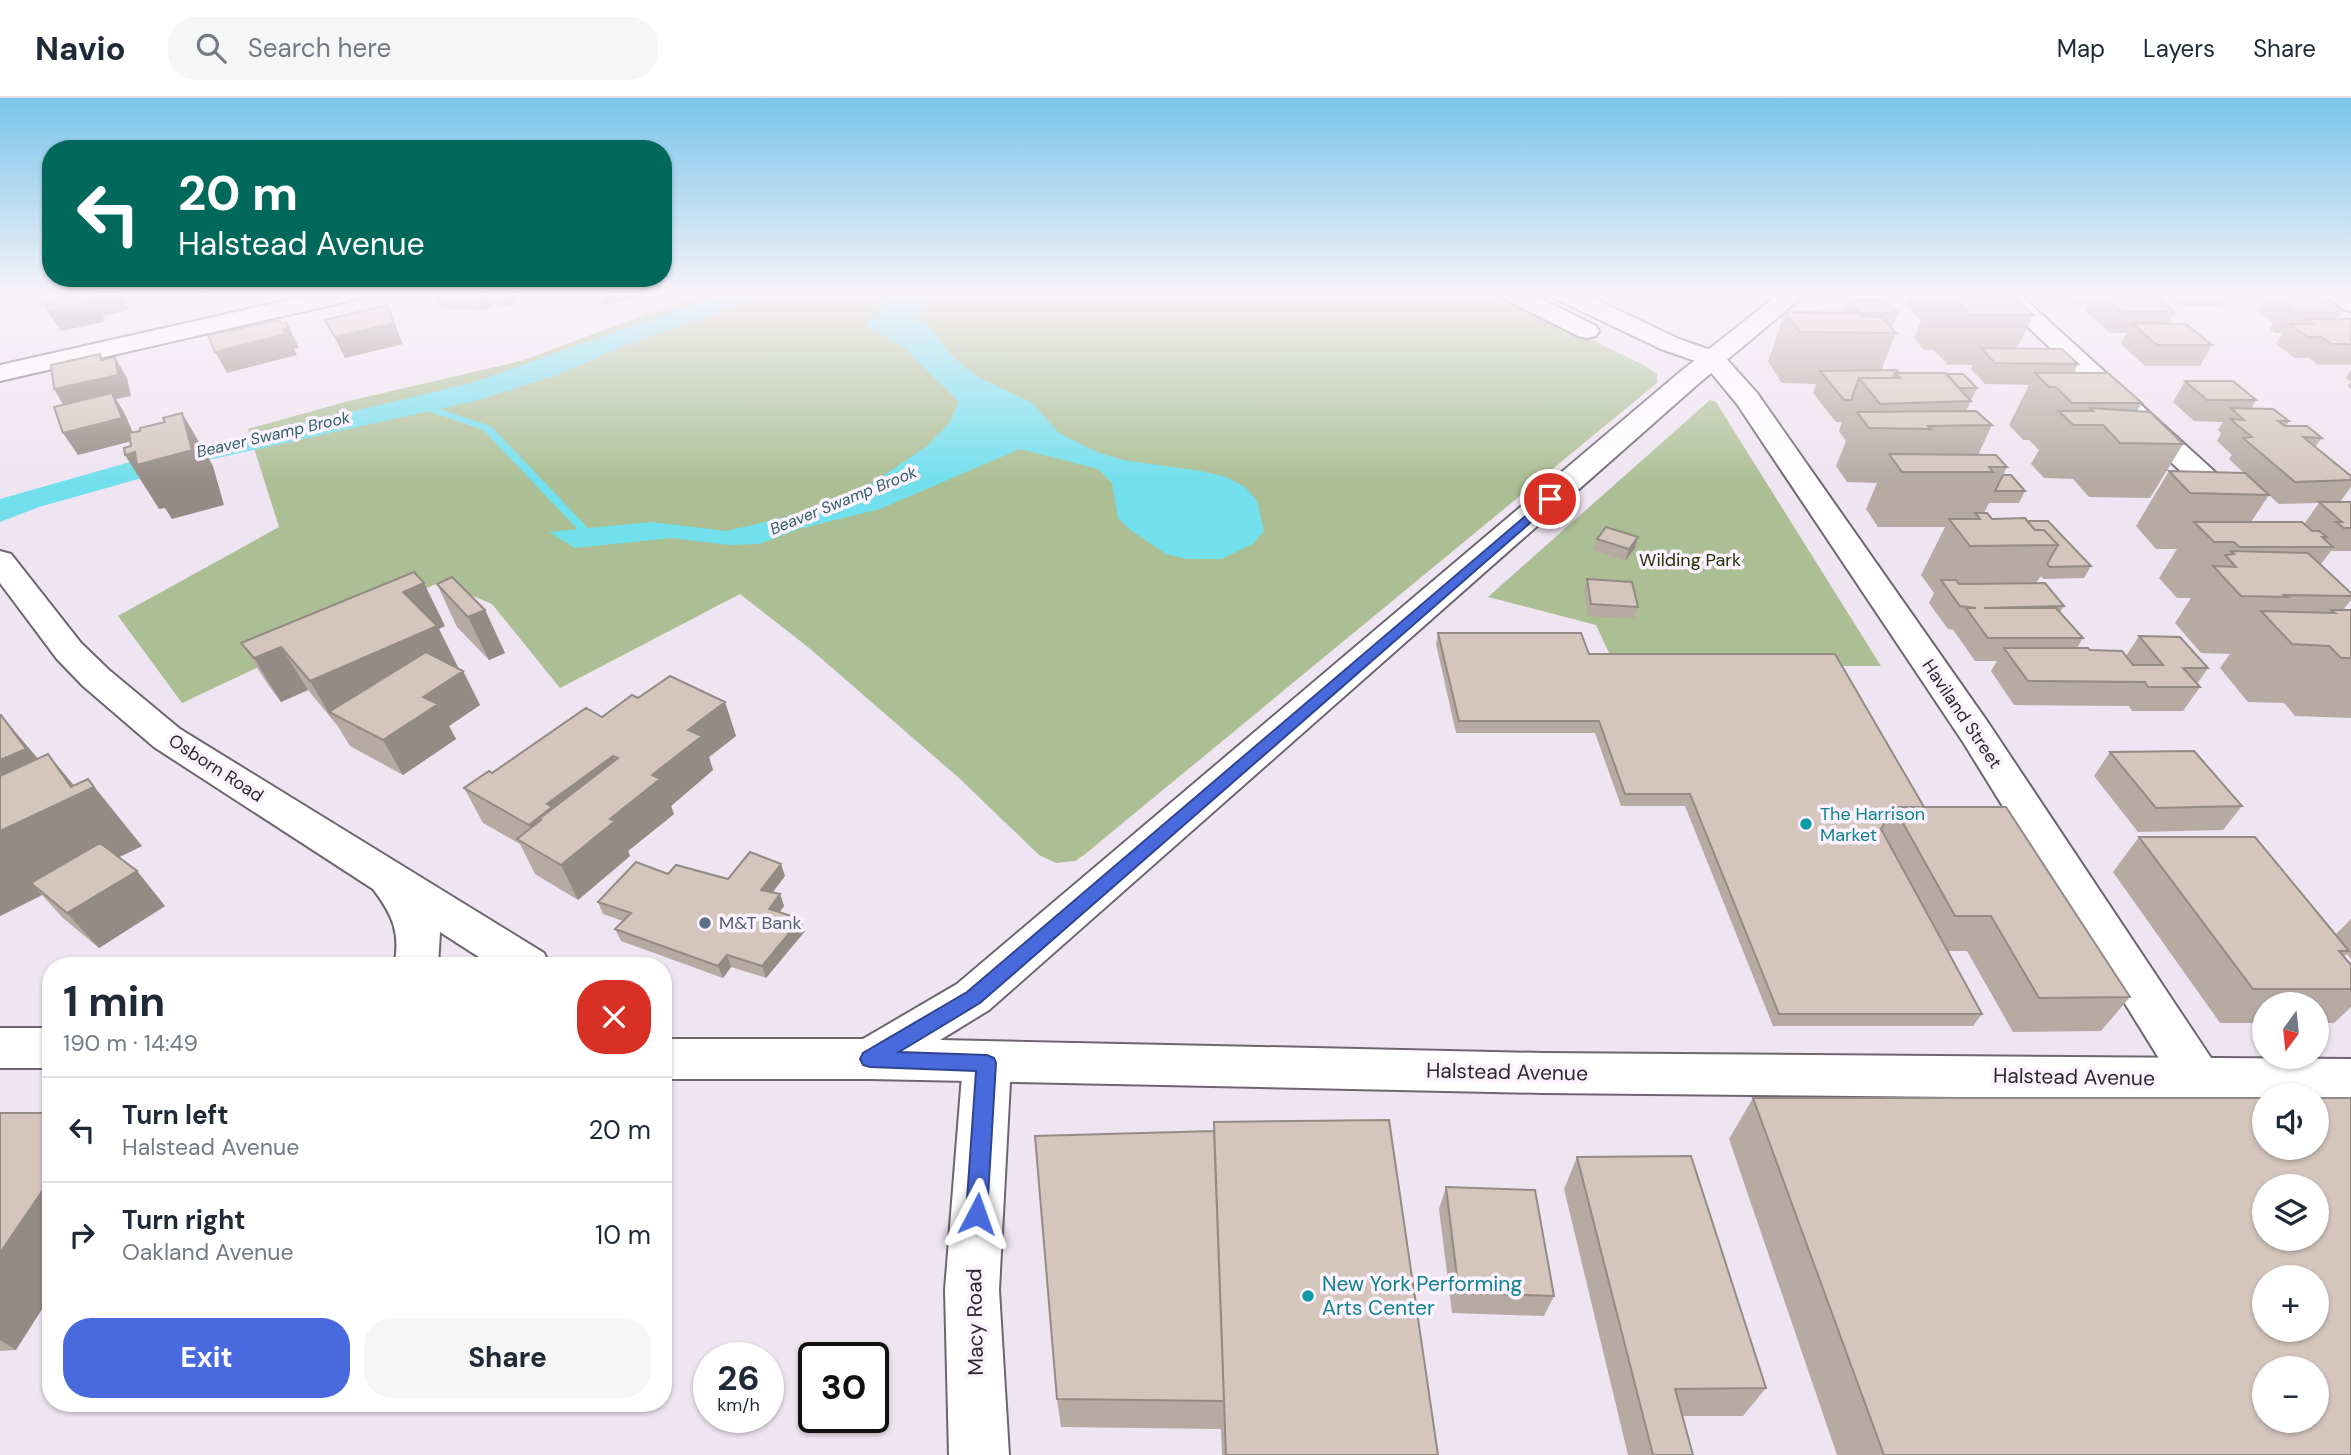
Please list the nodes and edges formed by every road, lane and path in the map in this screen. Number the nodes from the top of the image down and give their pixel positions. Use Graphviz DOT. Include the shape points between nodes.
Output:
graph roads {
  1 [pos="74,356"];
  2 [pos="1679,356"];
  3 [pos="1707,356"];
  4 [pos="2072,356"];
  5 [pos="1689,369"];
  6 [pos="0,373"];
  7 [pos="2259,529"];
  8 [pos="0,561"];
  9 [pos="388,878"];
  10 [pos="418,957"];
  11 [pos="514,957"];
  12 [pos="0,1048"];
  13 [pos="42,1048"];
  14 [pos="672,1056"];
  15 [pos="870,1059"];
  16 [pos="987,1063"];
  17 [pos="2198,1079"];
  18 [pos="2351,1080"];
  19 [pos="979,1455"];
  1 -- 6 [label="street"];
  2 -- 5 [label="street"];
  3 -- 5 [label="street"];
  4 -- 7 [label="street"];
  5 -- 15 [label="street" via="973,998"];
  5 -- 17 [label="street, Haviland Street" via="1747,399 1976,733"];
  8 -- 9 [label="street, Osborn Road" via="69,651 158,730"];
  9 -- 10 [label="street, Osborn Road" via="411,907 421,936"];
  9 -- 11 [label="street"];
  12 -- 13 [label="street"];
  14 -- 15 [label="street, Halstead Avenue"];
  15 -- 16 [label="street, Halstead Avenue"];
  16 -- 17 [label="street, Halstead Avenue"];
  16 -- 19 [label="street, Macy Road" via="972,1290"];
  17 -- 18 [label="street, Halstead Avenue"];
}
